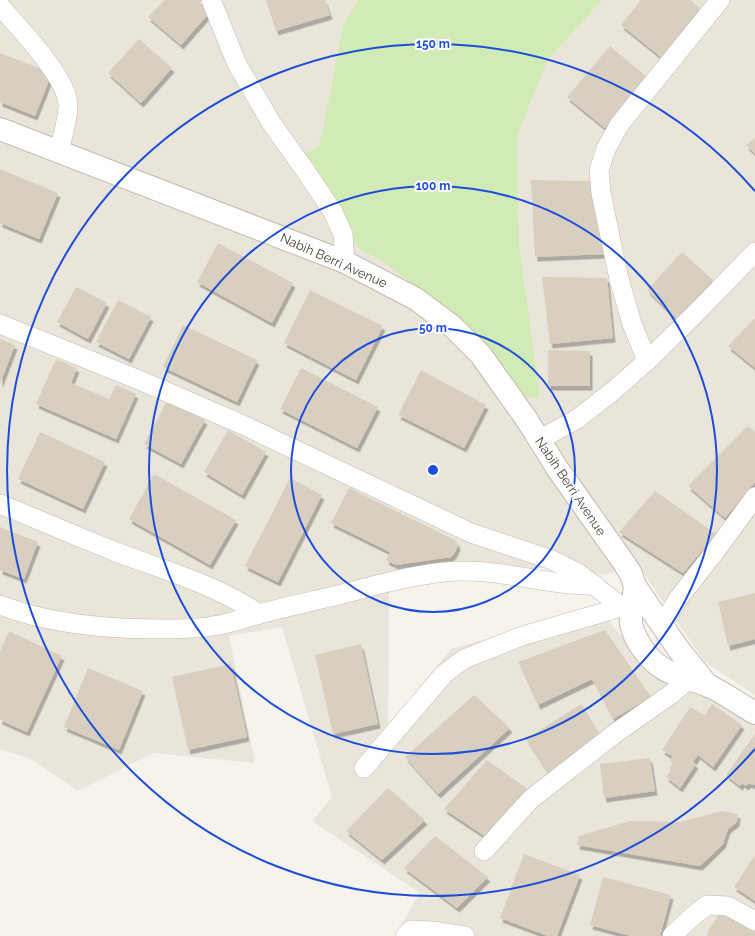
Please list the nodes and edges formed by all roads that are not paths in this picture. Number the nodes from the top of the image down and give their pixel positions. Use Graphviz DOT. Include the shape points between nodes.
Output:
graph roads {
  1 [pos="211,0"];
  2 [pos="720,0"];
  3 [pos="0,6"];
  4 [pos="0,129"];
  5 [pos="59,151"];
  6 [pos="755,252"];
  7 [pos="345,262"];
  8 [pos="0,324"];
  9 [pos="647,362"];
  10 [pos="539,440"];
  11 [pos="755,497"];
  12 [pos="0,504"];
  13 [pos="595,585"];
  14 [pos="630,599"];
  15 [pos="0,605"];
  16 [pos="259,614"];
  17 [pos="662,626"];
  18 [pos="699,683"];
  19 [pos="755,713"];
  20 [pos="364,768"];
  21 [pos="484,851"];
  22 [pos="755,921"];
  23 [pos="405,936"];
  24 [pos="465,936"];
  25 [pos="672,936"];
  1 -- 7 [label="street" via="237,64 272,124 333,212 343,234"];
  2 -- 9 [label="street" via="619,125 606,149 599,170 601,193 619,279 632,324"];
  3 -- 5 [label="street" via="41,53 65,90 68,106"];
  4 -- 5 [label="street, Nabih Berri Avenue"];
  5 -- 7 [label="street, Nabih Berri Avenue"];
  6 -- 9 [label="street"];
  7 -- 10 [label="street, Nabih Berri Avenue" via="416,299 452,326 481,355"];
  8 -- 13 [label="street" via="241,424 471,533 552,560"];
  9 -- 10 [label="street" via="576,420"];
  10 -- 14 [label="street, Nabih Berri Avenue" via="631,574"];
  11 -- 17 [label="street" via="678,599"];
  12 -- 16 [label="street" via="118,553 212,587"];
  13 -- 14 [label="street"];
  13 -- 16 [label="street" via="475,571 444,572"];
  14 -- 17 [label="street, Nabih Berri Avenue"];
  14 -- 18 [label="street, Nabih Berri Avenue" via="632,630 648,657 660,668"];
  14 -- 20 [label="street" via="464,659 444,674"];
  15 -- 16 [label="street" via="68,623 147,629 213,626"];
  17 -- 18 [label="street, Nabih Berri Avenue"];
  18 -- 19 [label="street, Nabih Berri Avenue"];
  18 -- 21 [label="street" via="670,695 617,732 531,799"];
  22 -- 25 [label="street" via="728,906 707,904"];
  23 -- 24 [label="street" via="411,930 421,930"];
}
